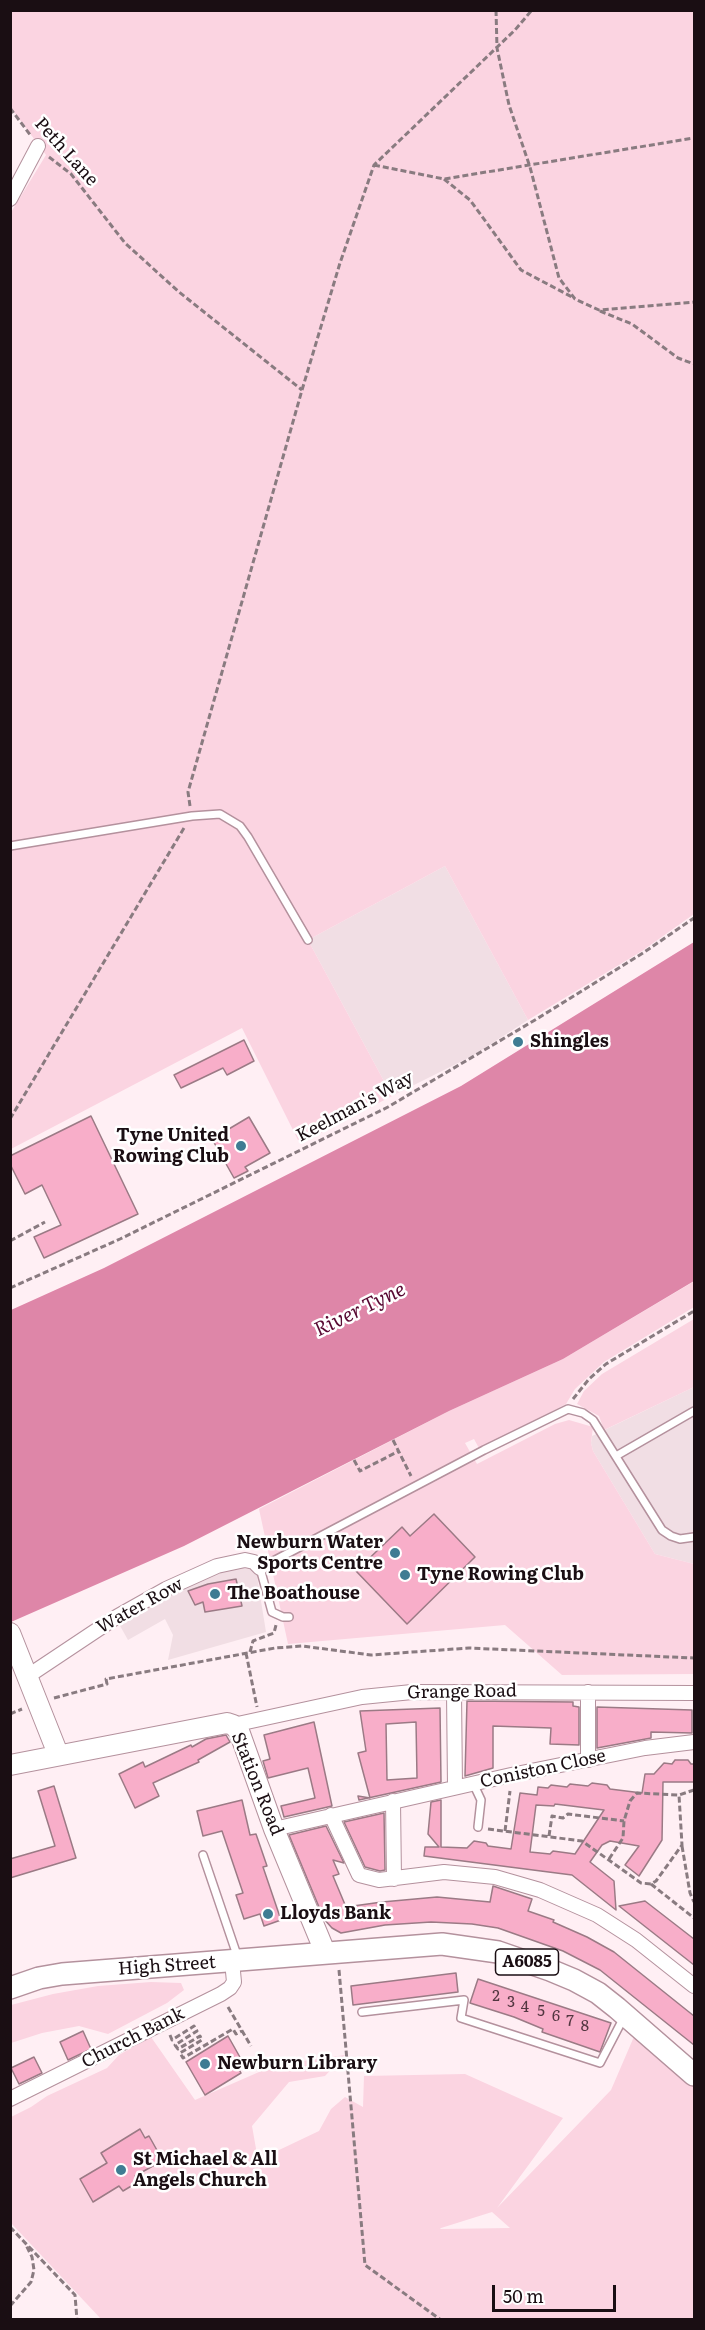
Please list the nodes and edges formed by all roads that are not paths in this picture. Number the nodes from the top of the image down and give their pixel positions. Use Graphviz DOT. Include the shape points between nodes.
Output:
graph roads {
  1 [pos="38,146"];
  2 [pos="10,199"];
  3 [pos="10,846"];
  4 [pos="308,940"];
  5 [pos="694,1411"];
  6 [pos="616,1456"];
  7 [pos="694,1537"];
  8 [pos="260,1568"];
  9 [pos="289,1617"];
  10 [pos="13,1639"];
  11 [pos="28,1676"];
  12 [pos="454,1692"];
  13 [pos="588,1692"];
  14 [pos="694,1693"];
  15 [pos="233,1725"];
  16 [pos="694,1742"];
  17 [pos="58,1754"];
  18 [pos="588,1760"];
  19 [pos="10,1764"];
  20 [pos="473,1783"];
  21 [pos="455,1787"];
  22 [pos="393,1801"];
  23 [pos="331,1815"];
  24 [pos="478,1827"];
  25 [pos="274,1829"];
  26 [pos="203,1855"];
  27 [pos="394,1879"];
  28 [pos="332,1959"];
  29 [pos="235,1960"];
  30 [pos="694,1986"];
  31 [pos="10,1988"];
  32 [pos="362,2012"];
  33 [pos="626,2015"];
  34 [pos="694,2075"];
  35 [pos="10,2099"];
  1 -- 2 [label="street"];
  3 -- 4 [label="lane" via="220,814 240,826"];
  5 -- 6 [label="lane"];
  6 -- 7 [label="lane" via="662,1530 680,1539"];
  6 -- 8 [label="lane" via="593,1420 568,1409"];
  8 -- 9 [label="lane" via="272,1611"];
  8 -- 11 [label="street, Water Row" via="245,1560 217,1566 166,1589"];
  10 -- 11 [label="street"];
  11 -- 17 [label="street"];
  12 -- 13 [label="street, Grange Road"];
  12 -- 15 [label="street, Grange Road" via="362,1697"];
  12 -- 21 [label="street"];
  13 -- 14 [label="street, Grange Road"];
  13 -- 18 [label="street"];
  15 -- 17 [label="street, Station Road"];
  15 -- 25 [label="street, Station Road" via="239,1731"];
  16 -- 18 [label="street, Coniston Close"];
  17 -- 19 [label="street, Station Road"];
  18 -- 20 [label="street, Coniston Close"];
  20 -- 21 [label="street, Coniston Close"];
  20 -- 24 [label="lane" via="481,1800"];
  21 -- 22 [label="street, Coniston Close"];
  22 -- 23 [label="street, Coniston Close"];
  22 -- 27 [label="street"];
  23 -- 25 [label="street, Coniston Close"];
  23 -- 27 [label="street" via="359,1875"];
  25 -- 28 [label="street, Station Road"];
  26 -- 29 [label="lane"];
  27 -- 30 [label="street" via="444,1872 495,1877 540,1890 597,1915"];
  28 -- 29 [label="main road, High Street / A6085"];
  28 -- 33 [label="main road, A6085" via="442,1944 498,1952 574,1980"];
  29 -- 31 [label="main road, High Street / A6085" via="62,1974"];
  29 -- 35 [label="street, Church Bank" via="234,1982 221,1994"];
  32 -- 33 [label="lane" via="464,2000 461,2018 600,2063"];
  33 -- 34 [label="main road, A6085"];
}
